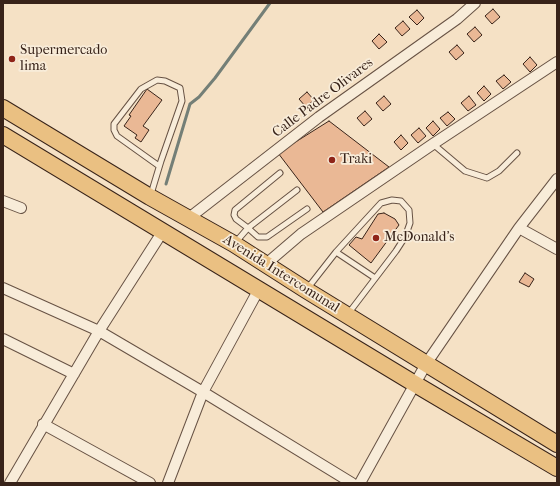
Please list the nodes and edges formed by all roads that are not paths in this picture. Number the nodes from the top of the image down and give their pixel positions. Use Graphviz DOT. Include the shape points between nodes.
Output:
graph roads {
  1 [pos="475,3"];
  2 [pos="557,62"];
  3 [pos="3,108"];
  4 [pos="3,135"];
  5 [pos="433,144"];
  6 [pos="517,153"];
  7 [pos="159,166"];
  8 [pos="280,173"];
  9 [pos="557,179"];
  10 [pos="296,190"];
  11 [pos="150,197"];
  12 [pos="3,200"];
  13 [pos="21,208"];
  14 [pos="307,209"];
  15 [pos="189,218"];
  16 [pos="248,228"];
  17 [pos="518,228"];
  18 [pos="163,231"];
  19 [pos="234,244"];
  20 [pos="557,249"];
  21 [pos="336,252"];
  22 [pos="266,264"];
  23 [pos="375,278"];
  24 [pos="3,288"];
  25 [pos="259,289"];
  26 [pos="306,290"];
  27 [pos="347,315"];
  28 [pos="98,332"];
  29 [pos="3,339"];
  30 [pos="426,364"];
  31 [pos="74,374"];
  32 [pos="415,384"];
  33 [pos="203,392"];
  34 [pos="44,424"];
  35 [pos="557,444"];
  36 [pos="557,468"];
  37 [pos="10,483"];
  38 [pos="150,483"];
  39 [pos="168,483"];
  40 [pos="352,483"];
  41 [pos="360,483"];
  1 -- 15 [label="street, Calle Padre Olivares" via="457,19 319,117"];
  2 -- 5 [label="street"];
  3 -- 11 [label="main road, Avenida Intercomunal"];
  4 -- 18 [label="main road, Avenida Intercomunal"];
  5 -- 6 [label="lane" via="465,171 487,178 500,171"];
  5 -- 22 [label="street" via="301,234"];
  7 -- 7 [label="lane" via="182,101 180,88 157,80 141,89 114,124 114,130 117,136"];
  7 -- 11 [label="lane"];
  8 -- 16 [label="lane" via="235,210 236,219"];
  9 -- 17 [label="street"];
  10 -- 16 [label="lane"];
  11 -- 15 [label="main road, Avenida Intercomunal"];
  12 -- 13 [label="street"];
  14 -- 16 [label="lane" via="267,237 258,237"];
  15 -- 19 [label="main road, Avenida Intercomunal"];
  16 -- 19 [label="lane"];
  17 -- 20 [label="street"];
  17 -- 30 [label="street"];
  18 -- 25 [label="main road, Avenida Intercomunal"];
  18 -- 28 [label="street"];
  19 -- 22 [label="main road, Avenida Intercomunal"];
  21 -- 23 [label="lane"];
  21 -- 23 [label="lane" via="381,203 401,201 409,210 410,223 405,237"];
  21 -- 26 [label="lane"];
  22 -- 26 [label="main road, Avenida Intercomunal"];
  23 -- 27 [label="lane"];
  24 -- 28 [label="street"];
  25 -- 32 [label="main road, Avenida Intercomunal"];
  25 -- 33 [label="street"];
  26 -- 27 [label="main road, Avenida Intercomunal"];
  27 -- 30 [label="main road, Avenida Intercomunal"];
  28 -- 31 [label="street"];
  28 -- 33 [label="street"];
  29 -- 31 [label="street"];
  30 -- 32 [label="street"];
  30 -- 35 [label="main road, Avenida Intercomunal"];
  31 -- 34 [label="street"];
  32 -- 36 [label="main road, Avenida Intercomunal"];
  32 -- 41 [label="street"];
  33 -- 39 [label="street"];
  33 -- 40 [label="street"];
  34 -- 37 [label="street"];
  34 -- 38 [label="street"];
}
